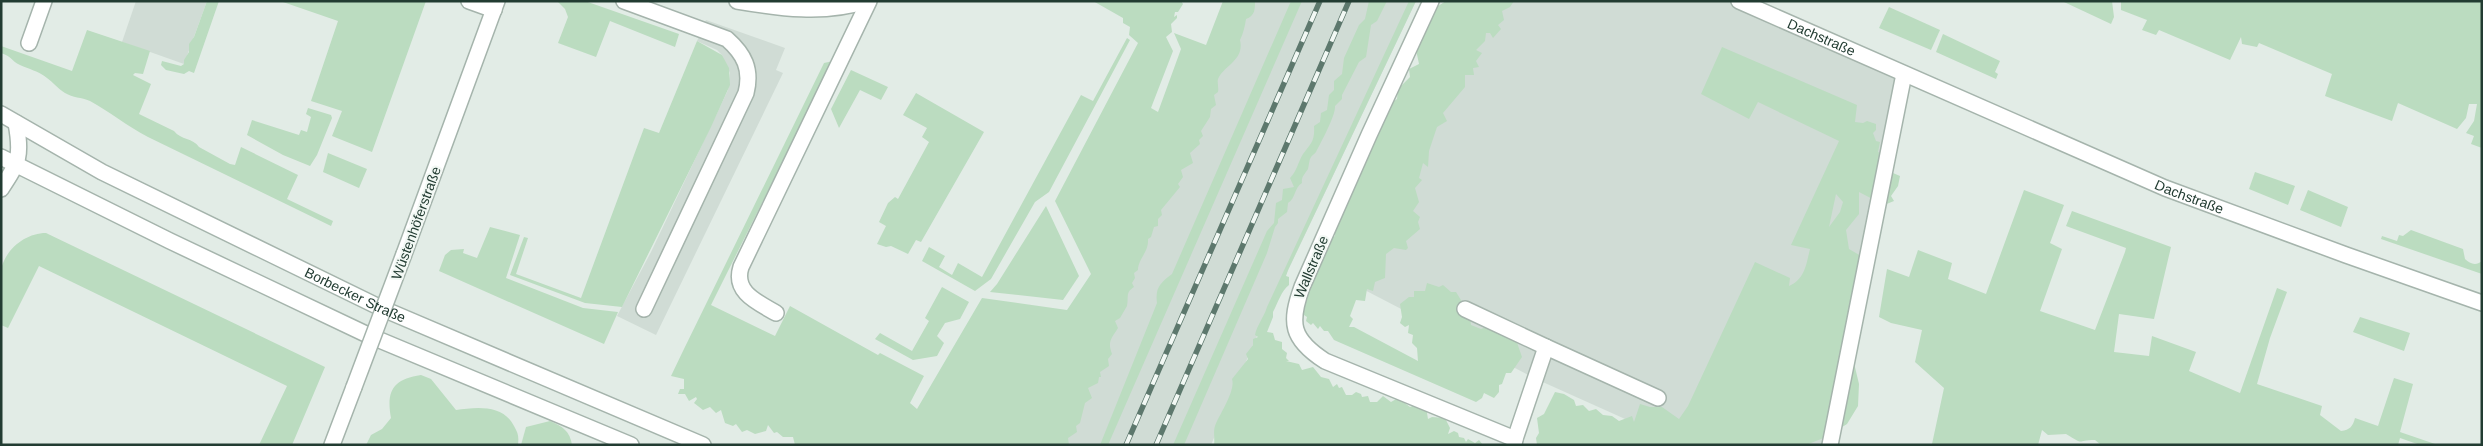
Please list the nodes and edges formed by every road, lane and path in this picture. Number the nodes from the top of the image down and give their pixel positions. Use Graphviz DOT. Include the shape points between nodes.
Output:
graph roads {
  1 [pos="44,1"];
  2 [pos="469,1"];
  3 [pos="624,1"];
  4 [pos="737,1"];
  5 [pos="867,1"];
  6 [pos="1431,1"];
  7 [pos="1739,1"];
  8 [pos="496,6"];
  9 [pos="29,43"];
  10 [pos="1904,74"];
  11 [pos="1,114"];
  12 [pos="9,123"];
  13 [pos="1,158"];
  14 [pos="17,165"];
  15 [pos="1,189"];
  16 [pos="2482,303"];
  17 [pos="644,309"];
  18 [pos="1465,309"];
  19 [pos="776,313"];
  20 [pos="1546,347"];
  21 [pos="1658,398"];
  22 [pos="1515,442"];
  23 [pos="332,445"];
  24 [pos="631,445"];
  25 [pos="703,445"];
  26 [pos="1830,445"];
  1 -- 9 [label="street"];
  2 -- 8 [label="street"];
  3 -- 17 [label="street" via="726,39 737,48 749,70 750,80"];
  4 -- 5 [label="street" via="816,9"];
  5 -- 19 [label="street" via="740,272 740,284 745,292"];
  6 -- 22 [label="street, Wallstraße" via="1302,287 1295,308 1294,326 1302,342 1325,360"];
  7 -- 10 [label="street, Dachstraße"];
  8 -- 23 [label="street, Wüstenhöferstraße, bridge"];
  10 -- 16 [label="street, Dachstraße" via="2192,198"];
  10 -- 26 [label="street"];
  11 -- 12 [label="street, Borbecker Straße"];
  12 -- 14 [label="street" via="19,145"];
  12 -- 25 [label="street, Borbecker Straße" via="381,308"];
  13 -- 14 [label="street"];
  14 -- 15 [label="street"];
  14 -- 24 [label="street" via="370,336"];
  18 -- 20 [label="street"];
  20 -- 21 [label="street"];
  20 -- 22 [label="street"];
}
